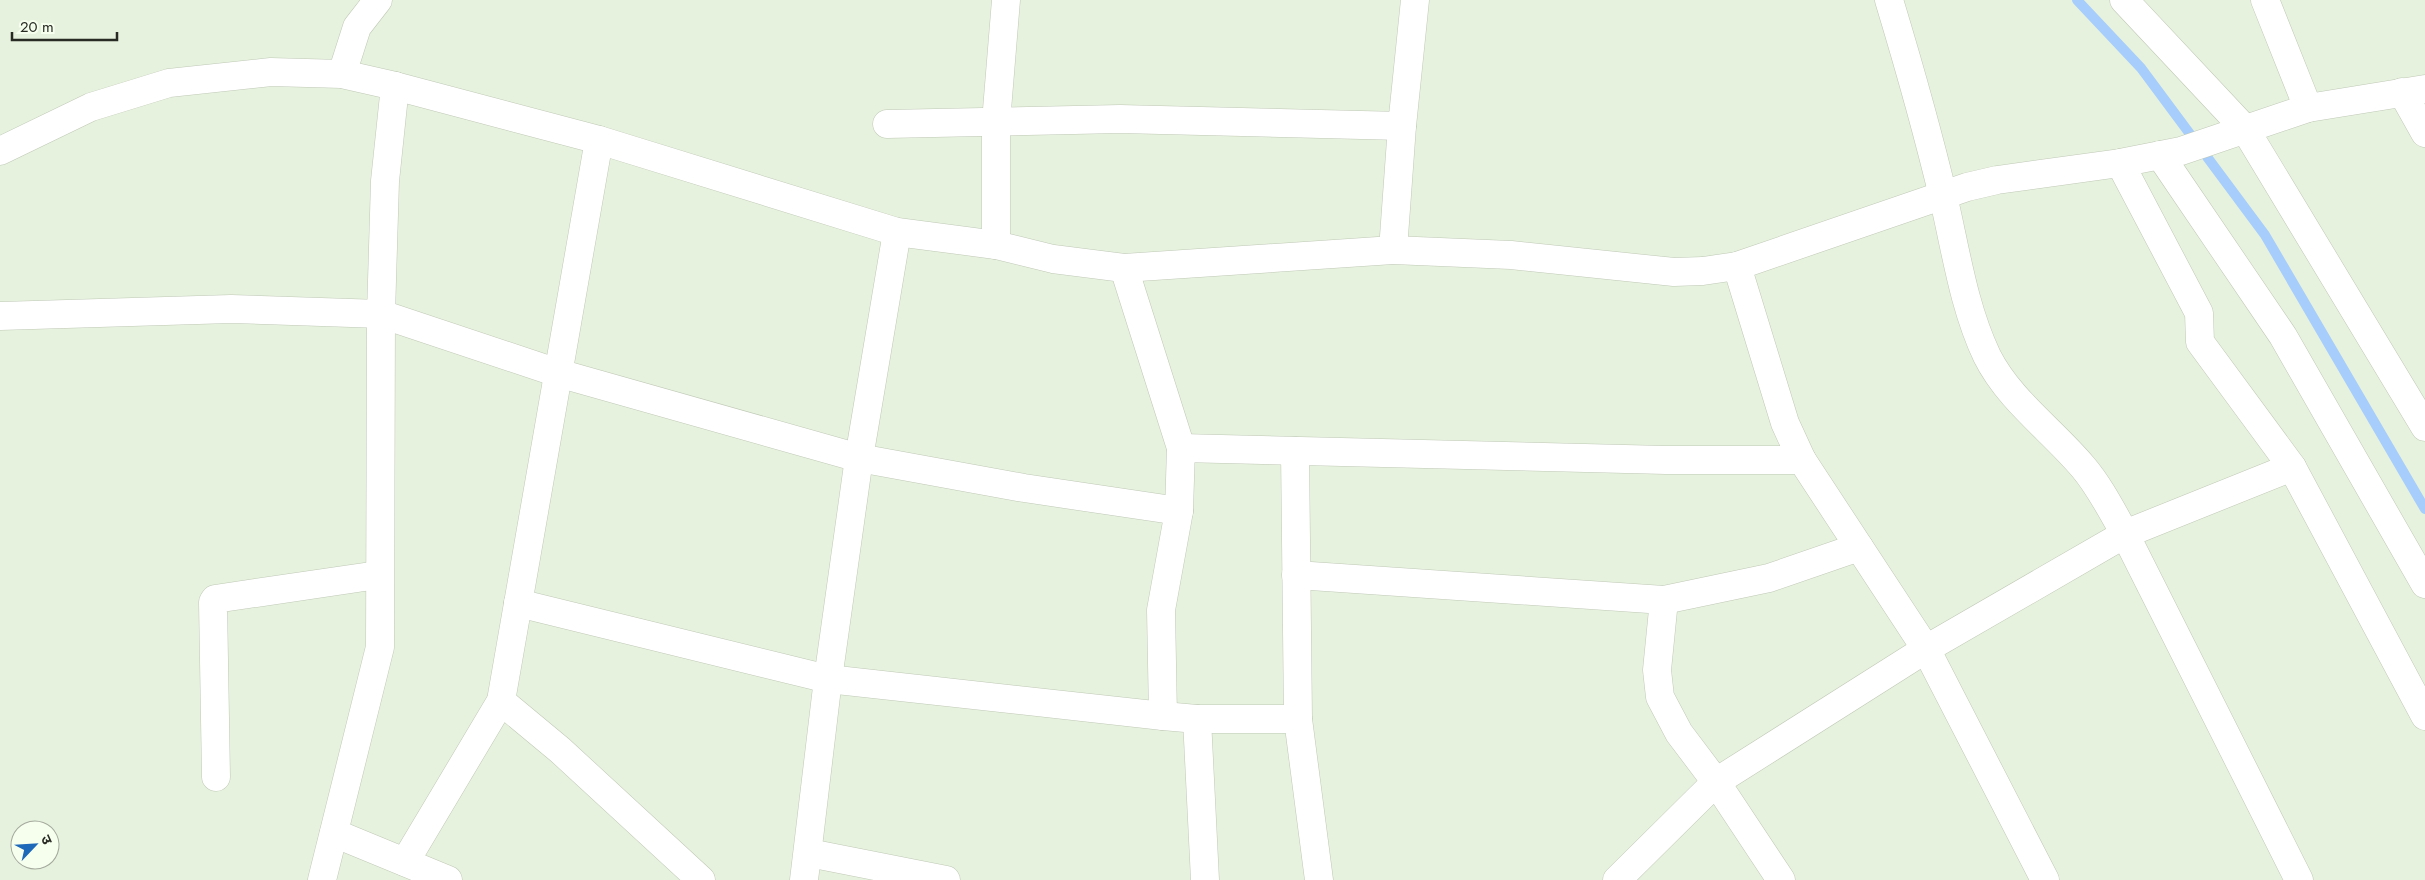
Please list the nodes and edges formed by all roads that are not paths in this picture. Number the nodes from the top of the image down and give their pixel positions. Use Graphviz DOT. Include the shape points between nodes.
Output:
graph roads {
  1 [pos="378,0"];
  2 [pos="1006,0"];
  3 [pos="1415,0"];
  4 [pos="1889,0"];
  5 [pos="2124,0"];
  6 [pos="2265,0"];
  7 [pos="342,74"];
  8 [pos="396,86"];
  9 [pos="2414,91"];
  10 [pos="2308,108"];
  11 [pos="996,122"];
  12 [pos="887,124"];
  13 [pos="1402,126"];
  14 [pos="2233,133"];
  15 [pos="2425,133"];
  16 [pos="599,140"];
  17 [pos="0,151"];
  18 [pos="2171,153"];
  19 [pos="2120,163"];
  20 [pos="1943,196"];
  21 [pos="898,232"];
  22 [pos="996,245"];
  23 [pos="1393,250"];
  24 [pos="1737,266"];
  25 [pos="1124,268"];
  26 [pos="381,314"];
  27 [pos="0,316"];
  28 [pos="558,373"];
  29 [pos="2425,427"];
  30 [pos="1181,448"];
  31 [pos="1295,451"];
  32 [pos="859,458"];
  33 [pos="1802,460"];
  34 [pos="2292,467"];
  35 [pos="1179,511"];
  36 [pos="2125,534"];
  37 [pos="1859,547"];
  38 [pos="378,575"];
  39 [pos="1296,575"];
  40 [pos="2425,584"];
  41 [pos="1664,600"];
  42 [pos="518,603"];
  43 [pos="1926,649"];
  44 [pos="828,679"];
  45 [pos="501,701"];
  46 [pos="1163,716"];
  47 [pos="2425,716"];
  48 [pos="1197,719"];
  49 [pos="1298,719"];
  50 [pos="216,777"];
  51 [pos="1716,782"];
  52 [pos="334,833"];
  53 [pos="809,853"];
  54 [pos="405,862"];
  55 [pos="322,880"];
  56 [pos="448,880"];
  57 [pos="701,880"];
  58 [pos="804,880"];
  59 [pos="946,880"];
  60 [pos="1204,880"];
  61 [pos="1319,880"];
  62 [pos="1617,880"];
  63 [pos="1781,880"];
  64 [pos="2045,880"];
  65 [pos="2299,880"];
  1 -- 7 [label="street" via="357,27"];
  2 -- 11 [label="street"];
  3 -- 13 [label="street"];
  4 -- 20 [label="street"];
  5 -- 14 [label="street"];
  6 -- 10 [label="street"];
  7 -- 8 [label="street"];
  7 -- 17 [label="street" via="271,72 169,83 91,107"];
  8 -- 16 [label="street"];
  8 -- 26 [label="street" via="384,181"];
  9 -- 10 [label="street"];
  9 -- 15 [label="street"];
  10 -- 14 [label="street"];
  11 -- 12 [label="street"];
  11 -- 13 [label="street" via="1120,120"];
  11 -- 22 [label="street"];
  13 -- 23 [label="street"];
  14 -- 18 [label="street"];
  14 -- 29 [label="street"];
  16 -- 21 [label="street"];
  16 -- 28 [label="street"];
  18 -- 19 [label="street"];
  18 -- 40 [label="street" via="2283,336"];
  19 -- 20 [label="street" via="1997,180"];
  19 -- 34 [label="street" via="2199,313 2200,342"];
  20 -- 24 [label="street"];
  20 -- 36 [label="street" via="1969,305 1987,356 2008,390 2097,485"];
  21 -- 22 [label="street"];
  21 -- 32 [label="street"];
  22 -- 25 [label="street" via="1053,259"];
  23 -- 24 [label="street" via="1510,255 1674,272 1704,272"];
  23 -- 25 [label="street"];
  24 -- 33 [label="street" via="1780,406"];
  25 -- 30 [label="street"];
  26 -- 27 [label="street" via="231,309"];
  26 -- 28 [label="street"];
  26 -- 38 [label="street"];
  28 -- 32 [label="street"];
  28 -- 42 [label="street"];
  30 -- 31 [label="street"];
  30 -- 35 [label="street"];
  31 -- 33 [label="street"];
  31 -- 39 [label="street"];
  32 -- 35 [label="street" via="1024,488"];
  32 -- 44 [label="street"];
  33 -- 37 [label="street"];
  34 -- 36 [label="street"];
  34 -- 47 [label="street"];
  35 -- 46 [label="street" via="1161,610"];
  36 -- 43 [label="street"];
  36 -- 65 [label="street"];
  37 -- 41 [label="street" via="1769,578"];
  37 -- 43 [label="street"];
  38 -- 50 [label="street" via="215,599"];
  38 -- 52 [label="street" via="380,647"];
  39 -- 41 [label="street"];
  39 -- 49 [label="street"];
  41 -- 51 [label="street" via="1657,670 1660,697 1679,733"];
  42 -- 44 [label="street"];
  42 -- 45 [label="street"];
  43 -- 51 [label="street"];
  43 -- 64 [label="street"];
  44 -- 46 [label="street"];
  44 -- 53 [label="street"];
  45 -- 54 [label="street"];
  45 -- 57 [label="street" via="560,750"];
  46 -- 48 [label="street"];
  48 -- 49 [label="street"];
  48 -- 60 [label="street"];
  49 -- 61 [label="street"];
  51 -- 62 [label="street"];
  51 -- 63 [label="street"];
  52 -- 54 [label="street"];
  52 -- 55 [label="street"];
  53 -- 58 [label="street"];
  53 -- 59 [label="street"];
  54 -- 56 [label="street"];
}
